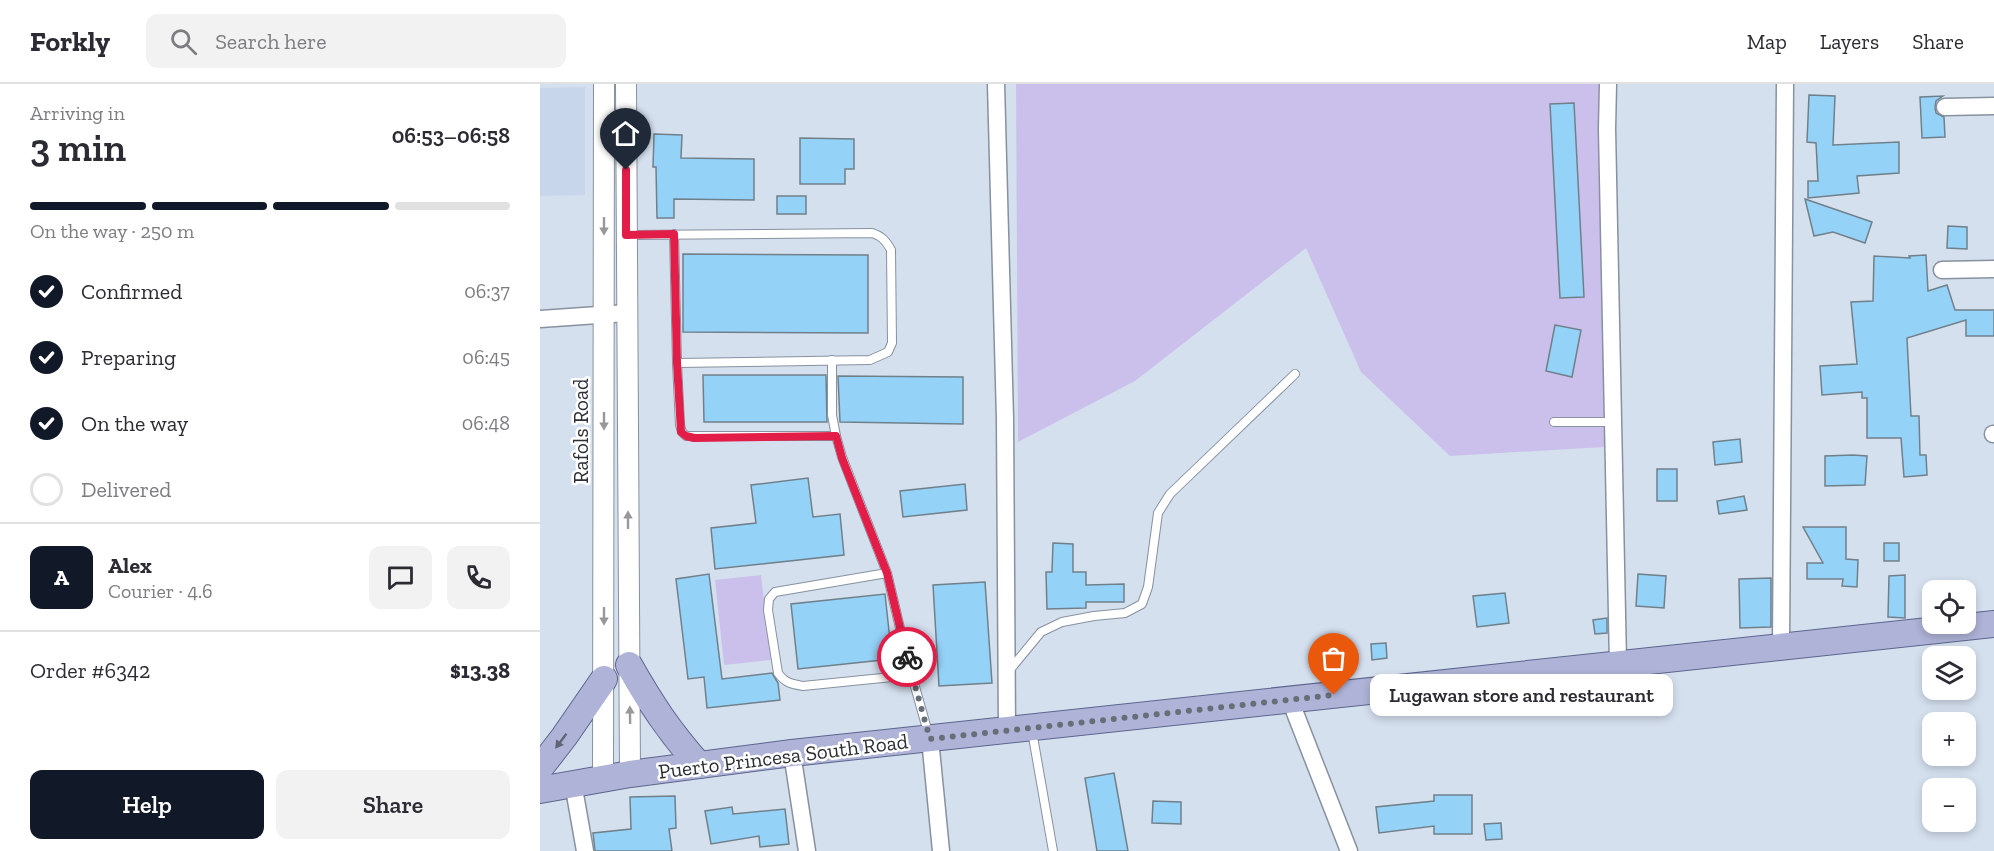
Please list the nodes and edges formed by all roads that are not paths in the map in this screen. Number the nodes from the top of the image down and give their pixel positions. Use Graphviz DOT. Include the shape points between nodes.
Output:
graph roads {
  1 [pos="604,84"];
  2 [pos="626,84"];
  3 [pos="996,84"];
  4 [pos="1608,84"];
  5 [pos="1785,84"];
  6 [pos="1994,106"];
  7 [pos="1945,107"];
  8 [pos="674,234"];
  9 [pos="626,235"];
  10 [pos="1994,269"];
  11 [pos="1942,270"];
  12 [pos="627,313"];
  13 [pos="604,315"];
  14 [pos="540,319"];
  15 [pos="832,360"];
  16 [pos="677,363"];
  17 [pos="1295,374"];
  18 [pos="1554,422"];
  19 [pos="1614,422"];
  20 [pos="836,436"];
  21 [pos="887,573"];
  22 [pos="1994,624"];
  23 [pos="1781,645"];
  24 [pos="908,662"];
  25 [pos="1618,663"];
  26 [pos="629,665"];
  27 [pos="1007,674"];
  28 [pos="604,679"];
  29 [pos="1290,700"];
  30 [pos="1019,729"];
  31 [pos="930,739"];
  32 [pos="792,753"];
  33 [pos="699,765"];
  34 [pos="540,768"];
  35 [pos="630,774"];
  36 [pos="603,778"];
  37 [pos="573,783"];
  38 [pos="540,790"];
  39 [pos="585,851"];
  40 [pos="807,851"];
  41 [pos="941,851"];
  42 [pos="1053,851"];
  43 [pos="1349,851"];
  1 -- 13 [label="street, Rafols Road, one-way"];
  2 -- 9 [label="street"];
  3 -- 27 [label="street"];
  4 -- 19 [label="street"];
  5 -- 23 [label="street"];
  6 -- 7 [label="street"];
  8 -- 9 [label="lane"];
  8 -- 15 [label="lane" via="880,236 891,250 888,352 870,360"];
  8 -- 16 [label="lane"];
  9 -- 12 [label="street"];
  10 -- 11 [label="street"];
  12 -- 13 [label="street"];
  26 -- 12 [label="street, one-way"];
  13 -- 14 [label="street"];
  13 -- 28 [label="street, Rafols Road, one-way"];
  15 -- 16 [label="lane"];
  15 -- 20 [label="lane"];
  16 -- 20 [label="lane" via="680,425 686,436"];
  17 -- 27 [label="lane" via="1170,494 1158,513 1142,604 1125,613 1062,622 1041,632"];
  18 -- 19 [label="lane"];
  19 -- 25 [label="street"];
  20 -- 21 [label="lane"];
  21 -- 24 [label="lane"];
  21 -- 24 [label="lane" via="775,592 769,599 768,610 778,673 790,684 803,686 898,676"];
  22 -- 23 [label="main road, Puerto Princesa South Road"];
  23 -- 25 [label="main road, Puerto Princesa South Road"];
  24 -- 31 [label="lane"];
  25 -- 29 [label="main road, Puerto Princesa South Road"];
  26 -- 33 [label="main road" via="674,737"];
  35 -- 26 [label="street, one-way"];
  27 -- 30 [label="street"];
  28 -- 34 [label="main road, one-way"];
  28 -- 36 [label="street, Rafols Road"];
  29 -- 30 [label="main road, Puerto Princesa South Road"];
  29 -- 43 [label="street"];
  30 -- 31 [label="main road, Puerto Princesa South Road"];
  30 -- 42 [label="lane"];
  31 -- 32 [label="main road, Puerto Princesa South Road"];
  31 -- 41 [label="street"];
  32 -- 33 [label="main road, Puerto Princesa South Road"];
  32 -- 40 [label="street"];
  33 -- 35 [label="main road, Puerto Princesa South Road"];
  35 -- 36 [label="main road, Puerto Princesa South Road"];
  36 -- 37 [label="main road, Puerto Princesa South Road"];
  37 -- 38 [label="main road, Puerto Princesa South Road"];
  37 -- 39 [label="street"];
}
